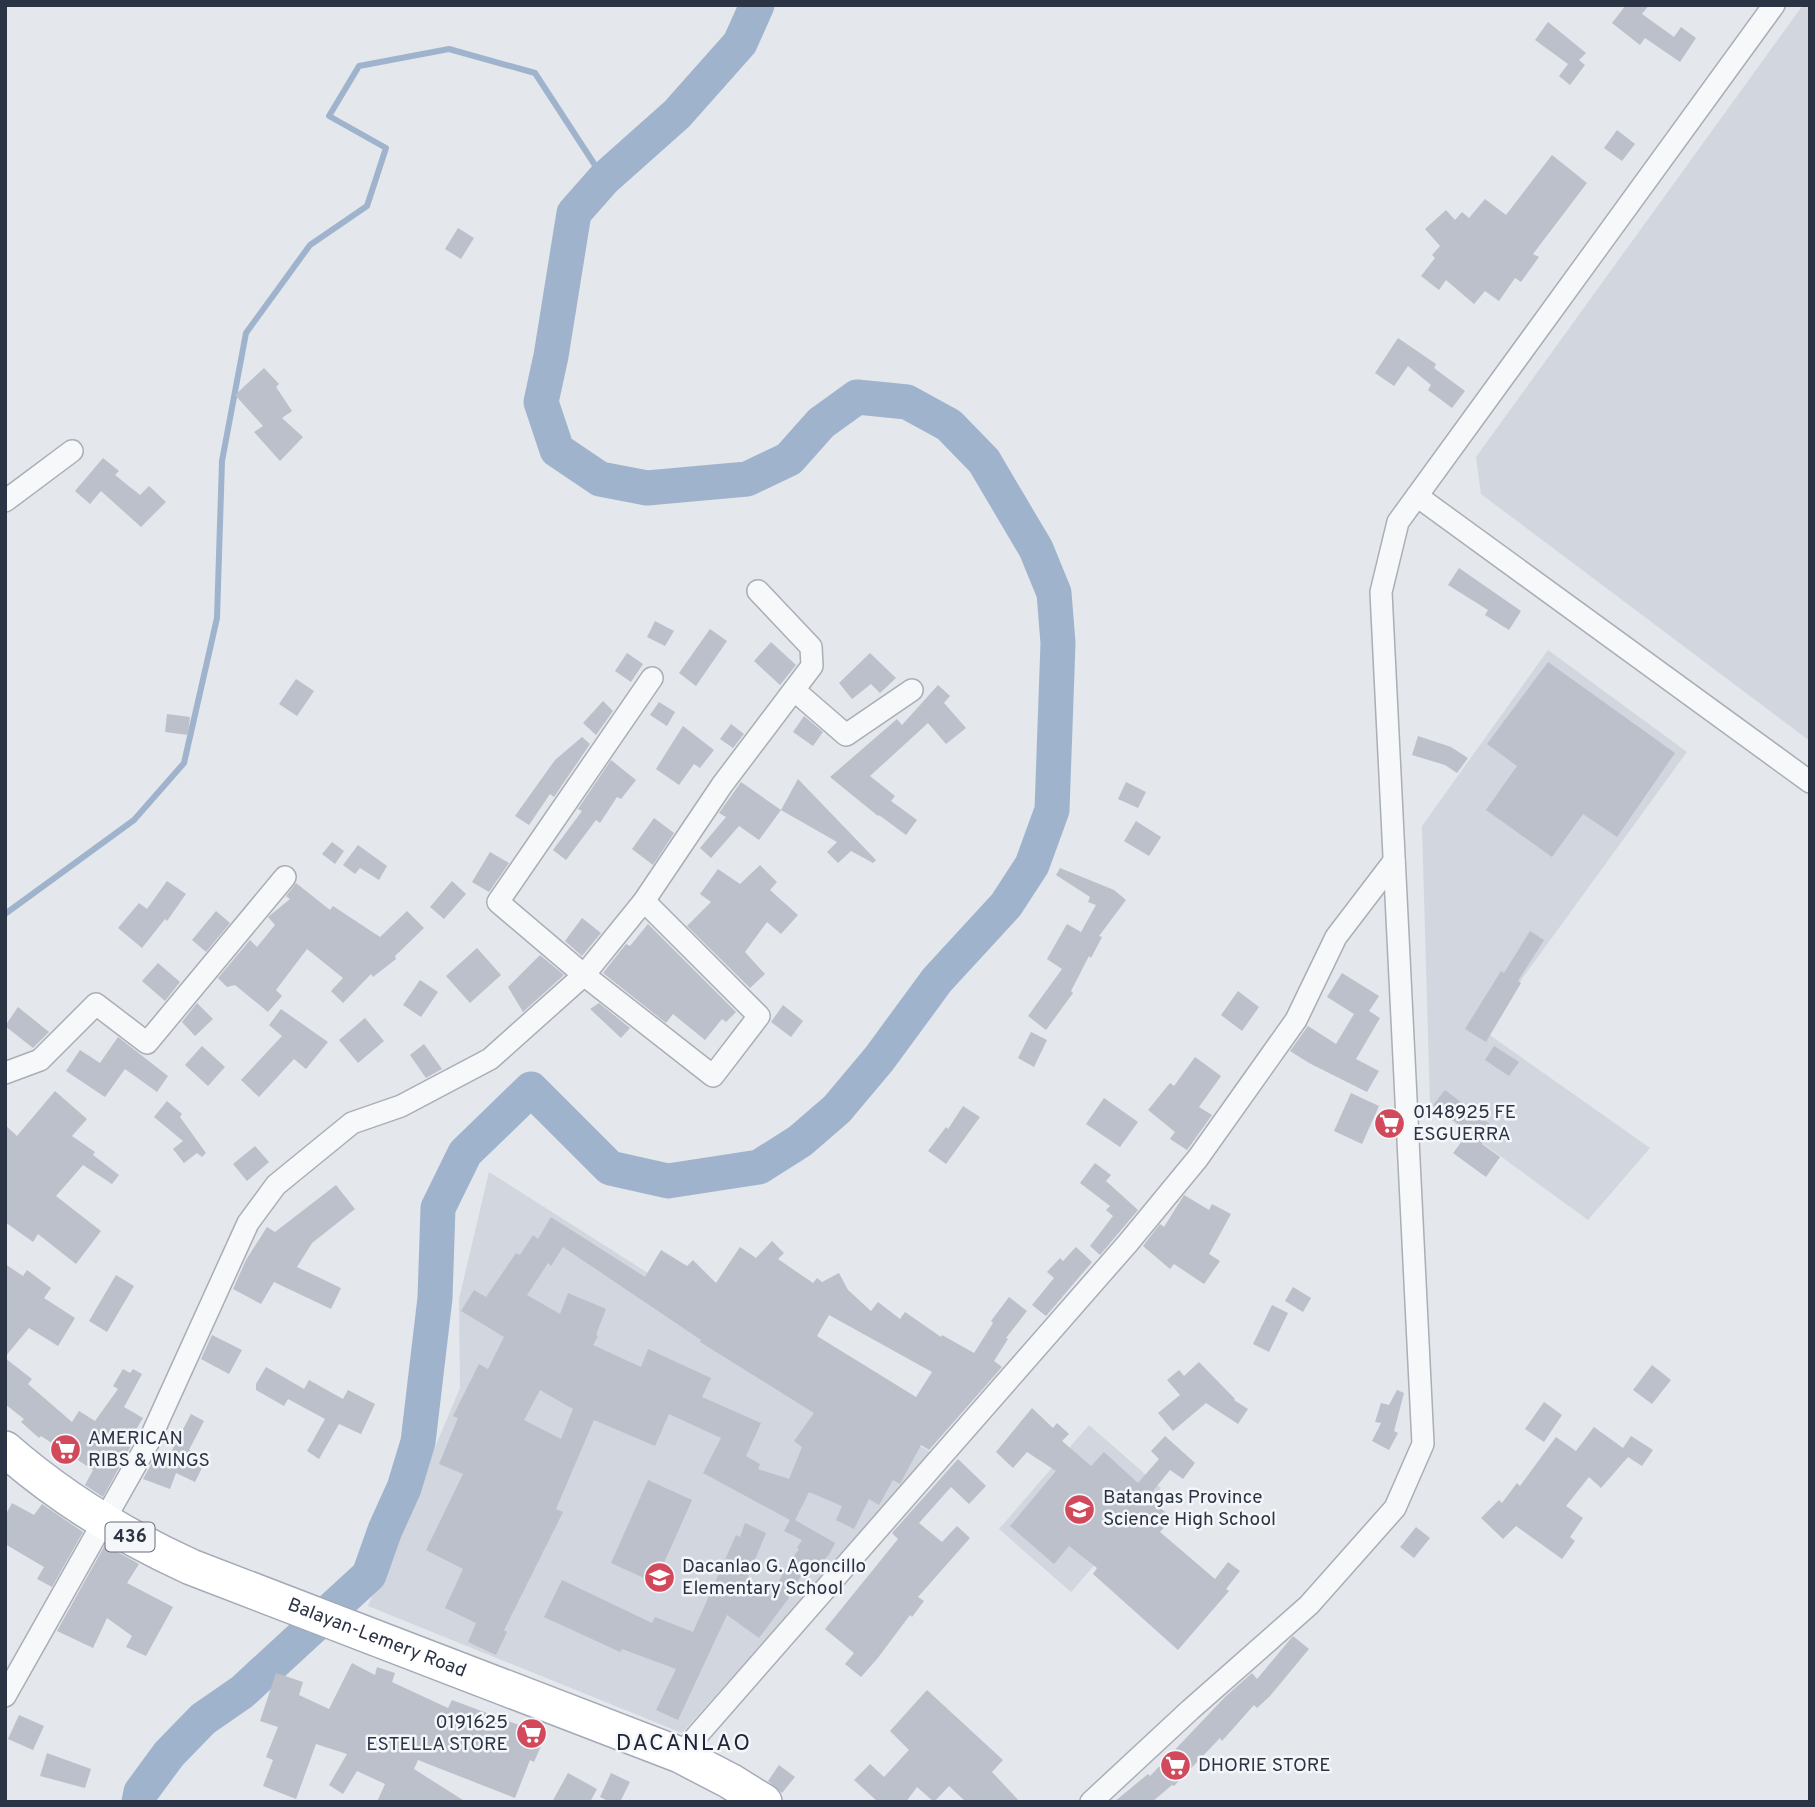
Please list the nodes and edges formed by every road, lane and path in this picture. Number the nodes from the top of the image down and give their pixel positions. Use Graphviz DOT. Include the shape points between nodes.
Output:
graph roads {
  1 [pos="1774,5"];
  2 [pos="72,450"];
  3 [pos="1417,496"];
  4 [pos="5,501"];
  5 [pos="758,591"];
  6 [pos="652,678"];
  7 [pos="794,690"];
  8 [pos="912,690"];
  9 [pos="1810,782"];
  10 [pos="1394,861"];
  11 [pos="285,877"];
  12 [pos="643,901"];
  13 [pos="584,975"];
  14 [pos="5,1073"];
  15 [pos="5,1449"];
  16 [pos="104,1522"];
  17 [pos="5,1696"];
  18 [pos="680,1755"];
  19 [pos="764,1802"];
  20 [pos="1091,1802"];
  1 -- 3 [label="street"];
  2 -- 4 [label="street"];
  3 -- 9 [label="street"];
  3 -- 10 [label="street" via="1398,522 1381,592"];
  5 -- 7 [label="street" via="811,647 812,666"];
  6 -- 13 [label="street" via="498,902"];
  7 -- 8 [label="street" via="846,735"];
  7 -- 12 [label="street"];
  10 -- 18 [label="street" via="1336,937 1296,1020 1198,1158"];
  10 -- 20 [label="street" via="1423,1444 1395,1508 1309,1605"];
  11 -- 14 [label="street" via="147,1043 96,1004 40,1060"];
  12 -- 13 [label="street"];
  12 -- 13 [label="street" via="759,1016 713,1076"];
  13 -- 16 [label="street" via="489,1059 401,1106 352,1123 276,1185 248,1223 149,1441"];
  15 -- 16 [label="main road, Balayan-Lemery Road / 436"];
  16 -- 17 [label="street"];
  16 -- 18 [label="main road, Balayan-Lemery Road / 436" via="191,1567"];
  18 -- 19 [label="main road, Balayan-Lemery Road / 436"];
}
